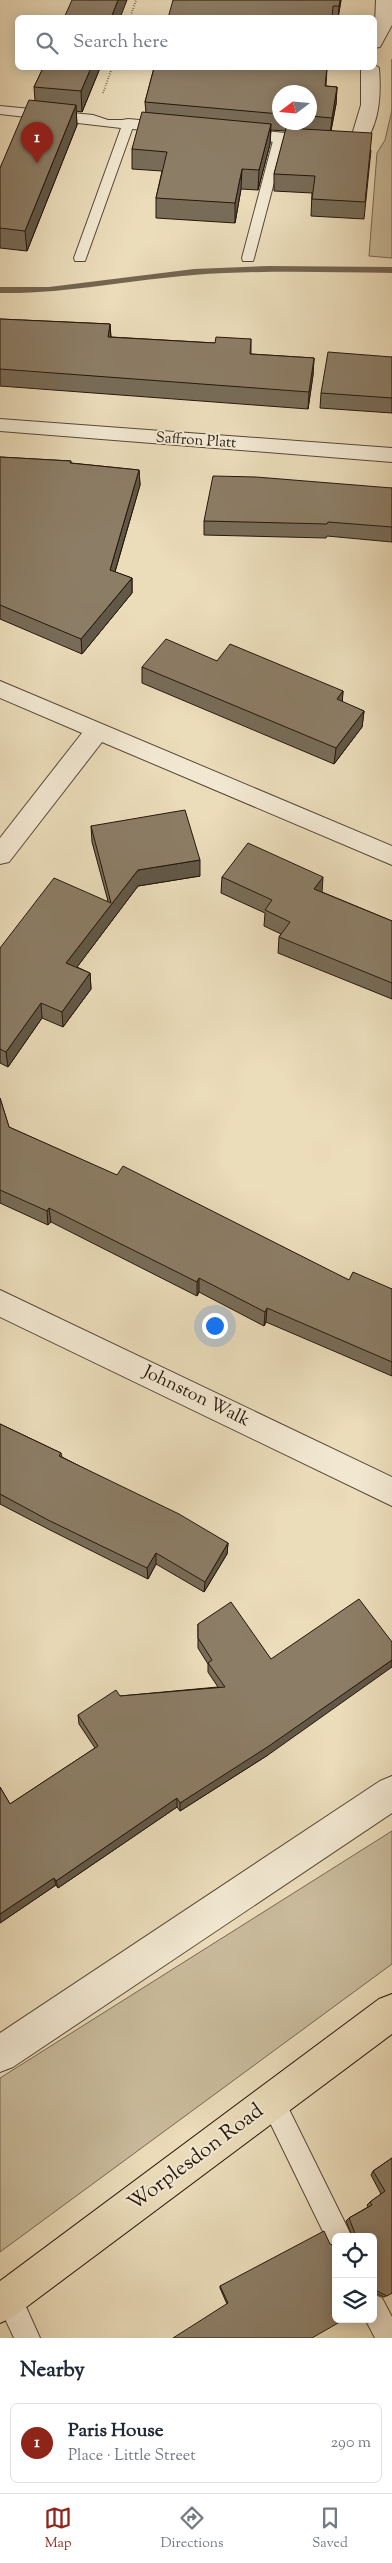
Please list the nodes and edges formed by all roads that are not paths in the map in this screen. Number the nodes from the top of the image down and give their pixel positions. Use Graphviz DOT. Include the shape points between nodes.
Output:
graph roads {
  1 [pos="384,0"];
  2 [pos="377,37"];
  3 [pos="370,70"];
  4 [pos="0,110"];
  5 [pos="128,124"];
  6 [pos="194,130"];
  7 [pos="213,132"];
  8 [pos="280,138"];
  9 [pos="80,258"];
  10 [pos="248,258"];
  11 [pos="0,426"];
  12 [pos="392,455"];
  13 [pos="0,690"];
  14 [pos="98,730"];
  15 [pos="0,855"];
  16 [pos="392,856"];
  17 [pos="0,1303"];
  18 [pos="392,1492"];
  19 [pos="392,1793"];
  20 [pos="392,2012"];
  21 [pos="0,2054"];
  22 [pos="272,2102"];
  23 [pos="337,2233"];
  24 [pos="5,2301"];
  25 [pos="377,2315"];
  26 [pos="27,2338"];
  27 [pos="389,2338"];
  1 -- 2 [label="street" via="384,22"];
  3 -- 8 [label="street" via="373,93 364,130 358,140 328,142"];
  4 -- 5 [label="lane"];
  5 -- 6 [label="street"];
  5 -- 9 [label="lane"];
  7 -- 8 [label="street"];
  8 -- 10 [label="lane"];
  11 -- 12 [label="street, Saffron Platt"];
  13 -- 14 [label="street"];
  14 -- 15 [label="street"];
  14 -- 16 [label="street"];
  17 -- 18 [label="street, Johnston Walk"];
  19 -- 21 [label="street"];
  20 -- 22 [label="main road, Worplesdon Road"];
  22 -- 23 [label="lane"];
  22 -- 24 [label="main road, Worplesdon Road"];
  24 -- 26 [label="lane"];
  25 -- 27 [label="lane"];
}
